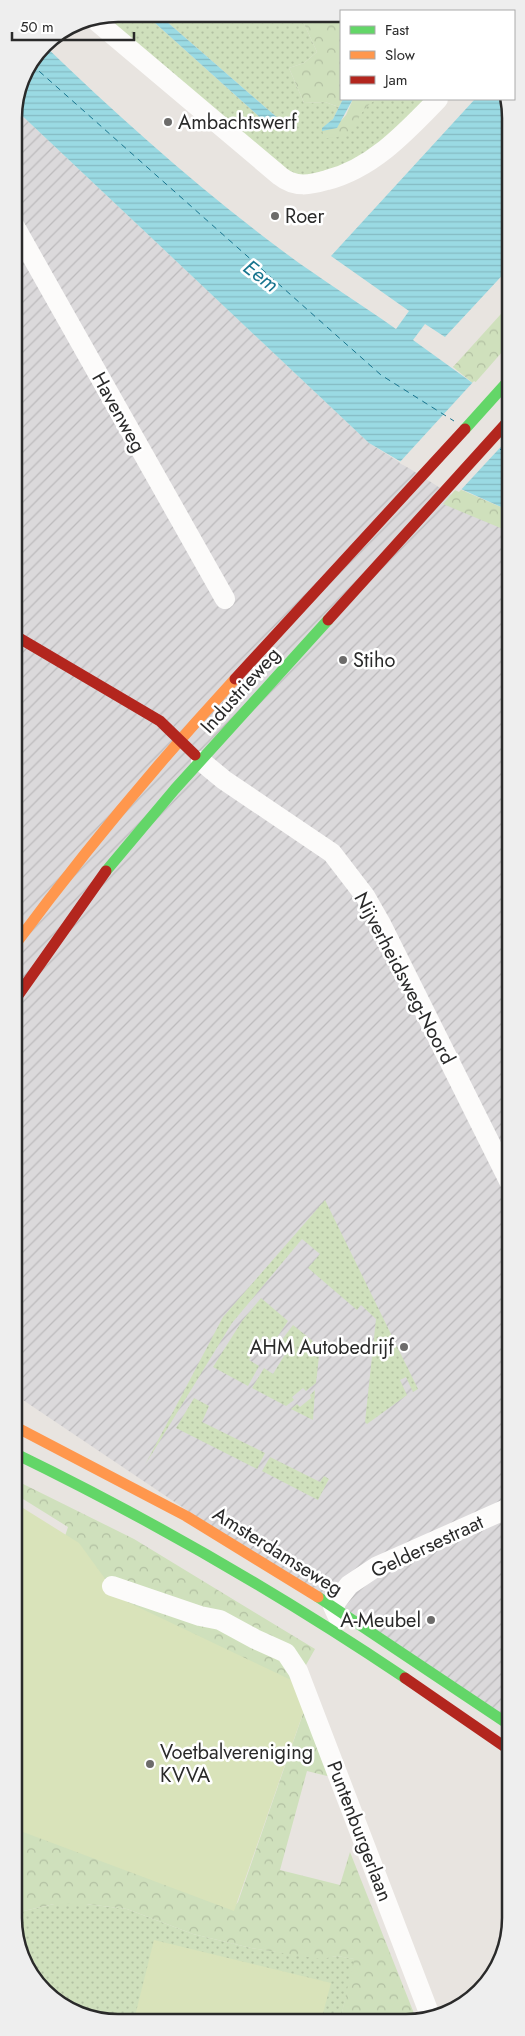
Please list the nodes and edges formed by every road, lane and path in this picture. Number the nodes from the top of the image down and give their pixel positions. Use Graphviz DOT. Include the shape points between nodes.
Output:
graph roads {
  1 [pos="100,24"];
  2 [pos="437,100"];
  3 [pos="23,241"];
  4 [pos="502,388"];
  5 [pos="502,428"];
  6 [pos="225,599"];
  7 [pos="23,640"];
  8 [pos="180,739"];
  9 [pos="201,761"];
  10 [pos="23,935"];
  11 [pos="23,989"];
  12 [pos="502,1167"];
  13 [pos="22,1430"];
  14 [pos="22,1457"];
  15 [pos="502,1511"];
  16 [pos="112,1586"];
  17 [pos="333,1606"];
  18 [pos="349,1641"];
  19 [pos="502,1720"];
  20 [pos="502,1744"];
  21 [pos="428,2011"];
  1 -- 2 [label="street" via="292,184 314,184 359,169 395,142"];
  3 -- 6 [label="street, Havenweg"];
  4 -- 8 [label="main road, Industrieweg"];
  5 -- 9 [label="main road, Industrieweg"];
  7 -- 8 [label="main road, Nijverheidsweg-Noord" via="160,720"];
  8 -- 9 [label="main road, Nijverheidsweg-Noord"];
  8 -- 10 [label="main road, Industrieweg" via="74,866"];
  9 -- 11 [label="main road, Industrieweg" via="108,869"];
  9 -- 12 [label="street, Nijverheidsweg-Noord" via="332,853 365,896"];
  13 -- 17 [label="main road, Amsterdamseweg" via="186,1516"];
  14 -- 18 [label="main road, Amsterdamseweg" via="210,1554"];
  15 -- 17 [label="street, Geldersestraat" via="376,1567 349,1585"];
  16 -- 21 [label="street, Puntenburgerlaan" via="220,1620 286,1653 298,1671"];
  17 -- 18 [label="street"];
  17 -- 19 [label="main road, Amsterdamseweg"];
  18 -- 20 [label="main road, Amsterdamseweg"];
}
